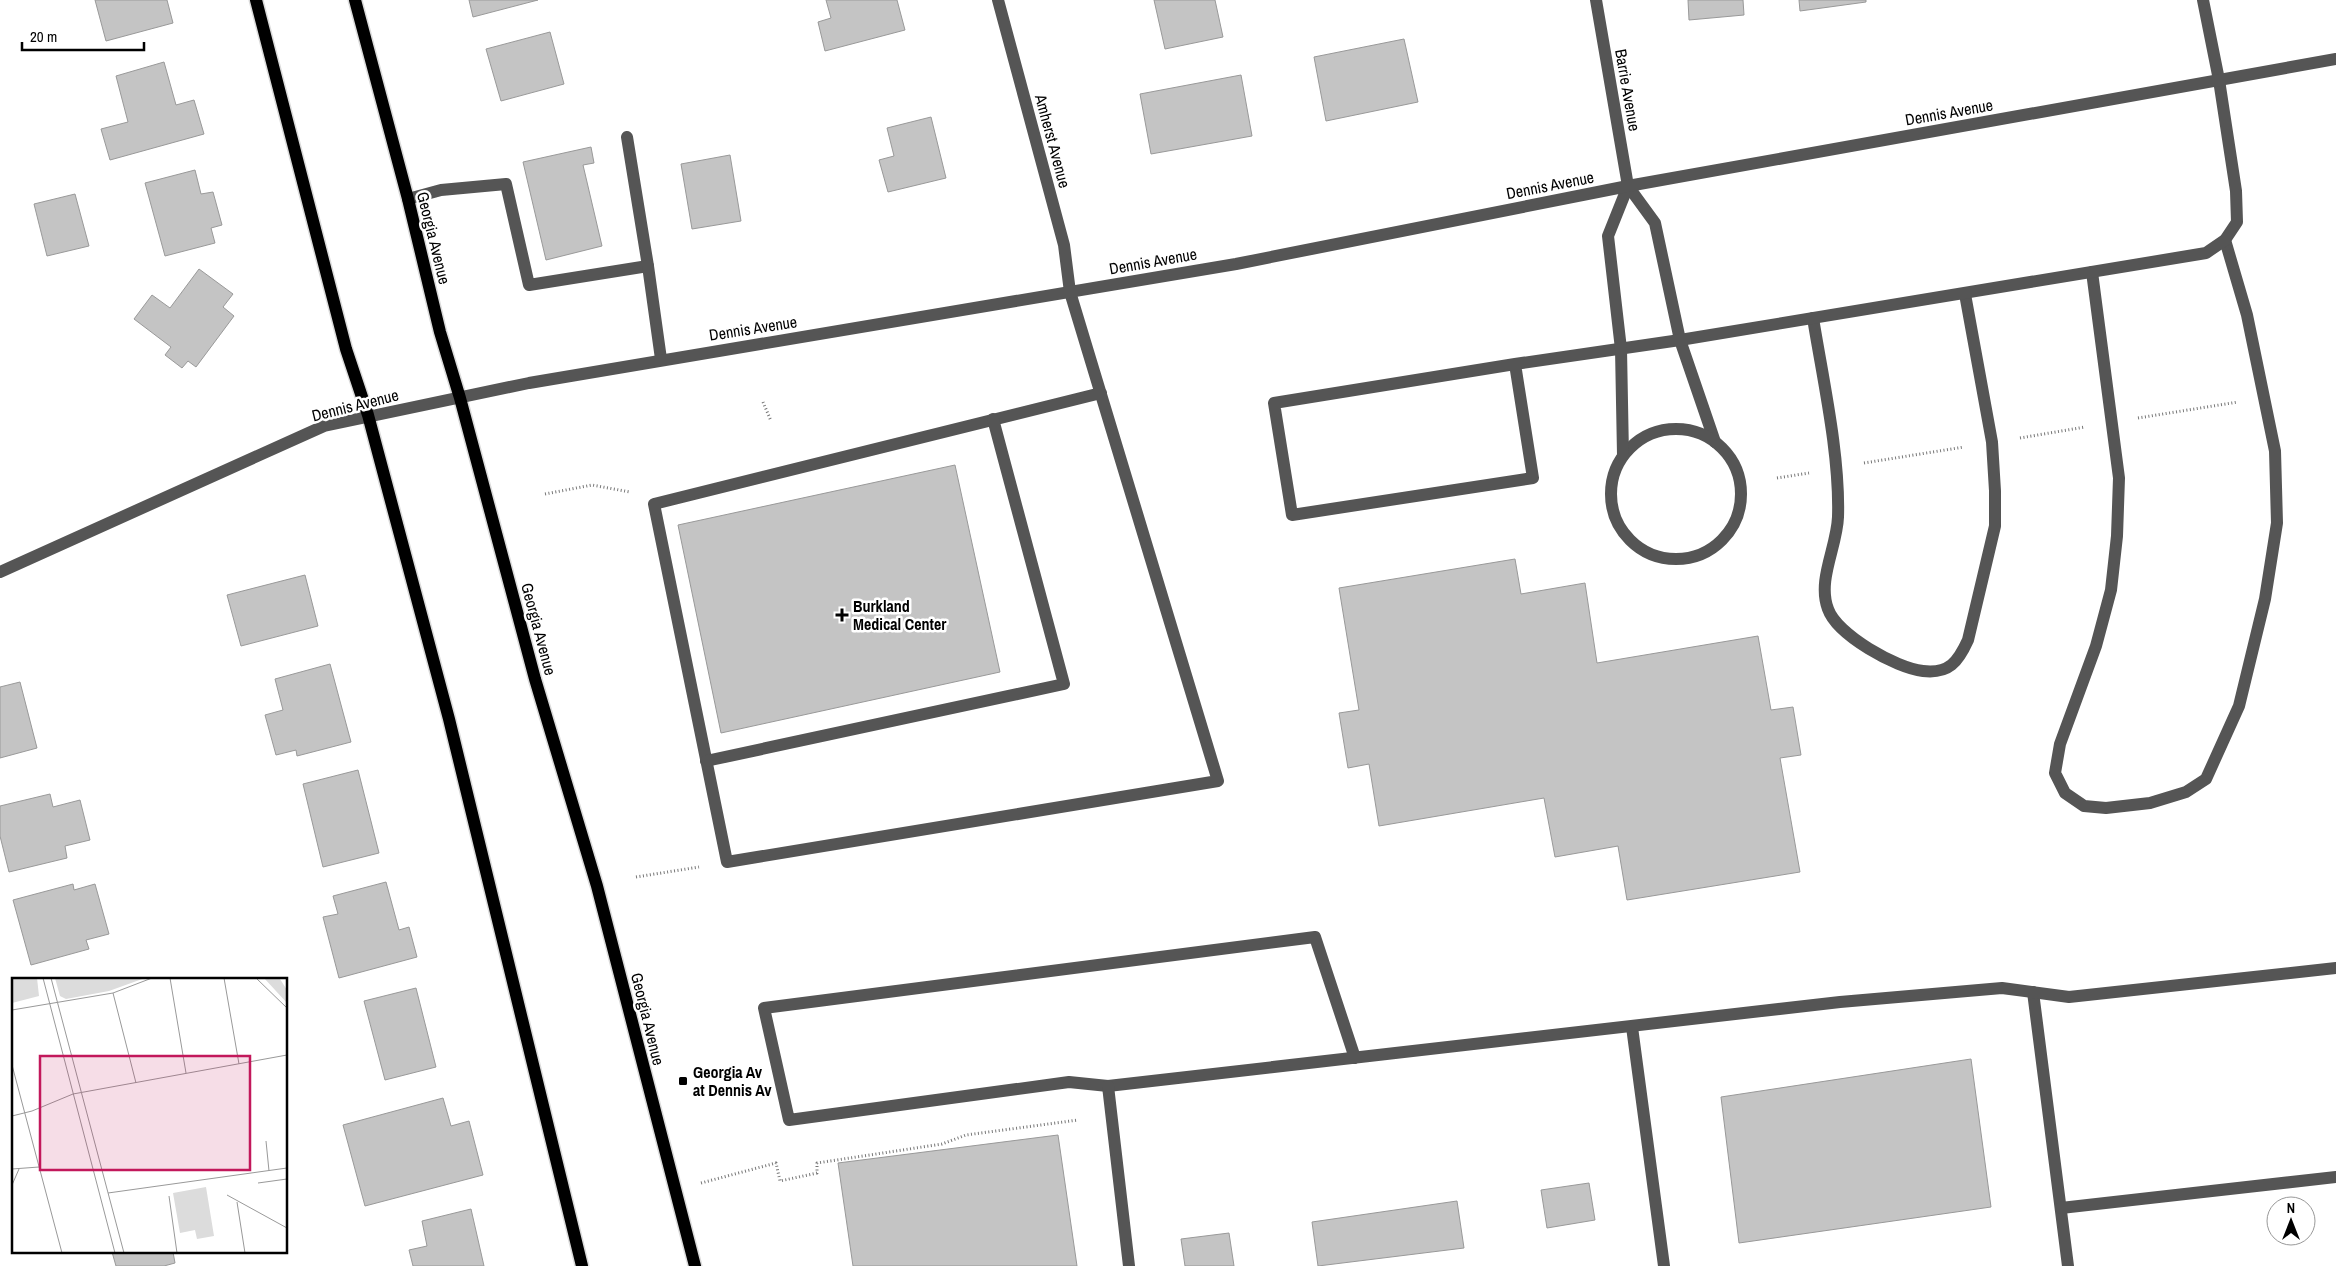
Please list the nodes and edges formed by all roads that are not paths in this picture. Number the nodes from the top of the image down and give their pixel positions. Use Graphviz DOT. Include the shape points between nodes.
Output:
graph roads {
  1 [pos="256,0"];
  2 [pos="355,0"];
  3 [pos="998,0"];
  4 [pos="1596,0"];
  5 [pos="2203,0"];
  6 [pos="2336,59"];
  7 [pos="2219,80"];
  8 [pos="627,137"];
  9 [pos="1628,186"];
  10 [pos="408,199"];
  11 [pos="2226,240"];
  12 [pos="648,266"];
  13 [pos="2092,272"];
  14 [pos="1070,292"];
  15 [pos="1964,294"];
  16 [pos="1813,318"];
  17 [pos="1680,340"];
  18 [pos="1621,349"];
  19 [pos="661,360"];
  20 [pos="1515,364"];
  21 [pos="1100,393"];
  22 [pos="460,398"];
  23 [pos="368,415"];
  24 [pos="993,419"];
  25 [pos="1715,442"];
  26 [pos="1624,455"];
  27 [pos="0,572"];
  28 [pos="706,761"];
  29 [pos="2336,968"];
  30 [pos="2034,992"];
  31 [pos="1632,1026"];
  32 [pos="1355,1058"];
  33 [pos="1108,1086"];
  34 [pos="2336,1177"];
  35 [pos="2061,1208"];
  36 [pos="582,1266"];
  37 [pos="695,1266"];
  38 [pos="1129,1266"];
  39 [pos="1664,1266"];
  40 [pos="2068,1266"];
  1 -- 23 [label="main road" via="346,349"];
  2 -- 10 [label="main road, Georgia Avenue"];
  3 -- 14 [label="street, Amherst Avenue" via="1064,245"];
  4 -- 9 [label="street, Barrie Avenue"];
  5 -- 7 [label="street"];
  6 -- 7 [label="street, Dennis Avenue"];
  7 -- 9 [label="street, Dennis Avenue"];
  7 -- 11 [label="street" via="2236,199 2237,222"];
  8 -- 12 [label="street"];
  9 -- 14 [label="street, Dennis Avenue" via="1236,264"];
  9 -- 17 [label="street" via="1655,223"];
  9 -- 18 [label="street" via="1608,236"];
  10 -- 12 [label="street" via="441,190 506,184 529,285"];
  10 -- 22 [label="main road, Georgia Avenue" via="440,332"];
  11 -- 13 [label="street" via="2206,253"];
  11 -- 13 [label="street" via="2247,315 2275,451 2277,523 2265,599 2239,706 2206,779 2186,792 2150,803 2106,808 2084,806 2065,793 2055,773 2060,744 2096,646 2112,590 2117,536 2119,478"];
  12 -- 19 [label="street"];
  13 -- 15 [label="street"];
  14 -- 19 [label="street, Dennis Avenue"];
  14 -- 21 [label="street, Amherst Avenue"];
  15 -- 16 [label="street"];
  15 -- 16 [label="street" via="1992,442 1995,526 1968,640 1960,658 1936,672 1907,668 1856,642 1832,620 1828,609 1823,594 1838,517 1833,450"];
  16 -- 17 [label="street"];
  17 -- 18 [label="street"];
  17 -- 25 [label="street"];
  18 -- 20 [label="street"];
  18 -- 26 [label="street"];
  19 -- 22 [label="street, Dennis Avenue"];
  20 -- 20 [label="street" via="1274,403 1292,514 1533,478"];
  21 -- 24 [label="street"];
  21 -- 28 [label="street, Amherst Avenue" via="1218,781 727,862"];
  22 -- 23 [label="street, Dennis Avenue"];
  22 -- 37 [label="main road, Georgia Avenue" via="535,679 597,886"];
  23 -- 27 [label="street, Dennis Avenue" via="324,426"];
  23 -- 36 [label="main road" via="449,719"];
  24 -- 28 [label="street" via="654,504"];
  24 -- 28 [label="street" via="1064,684"];
  25 -- 26 [label="street" via="1697,432 1676,429 1656,432 1638,441"];
  25 -- 26 [label="street" via="1729,457 1738,475 1741,495 1738,515 1728,533 1713,547 1695,556 1674,559 1654,555 1636,546 1622,532 1613,513 1610,493 1614,473"];
  29 -- 30 [label="street" via="2069,997"];
  30 -- 31 [label="street" via="2002,988 1840,1002"];
  30 -- 35 [label="street"];
  31 -- 32 [label="street"];
  31 -- 39 [label="street"];
  32 -- 33 [label="street"];
  32 -- 33 [label="street" via="1315,937 764,1008 789,1120 1069,1082"];
  33 -- 38 [label="street"];
  34 -- 35 [label="street"];
  35 -- 40 [label="street"];
}
